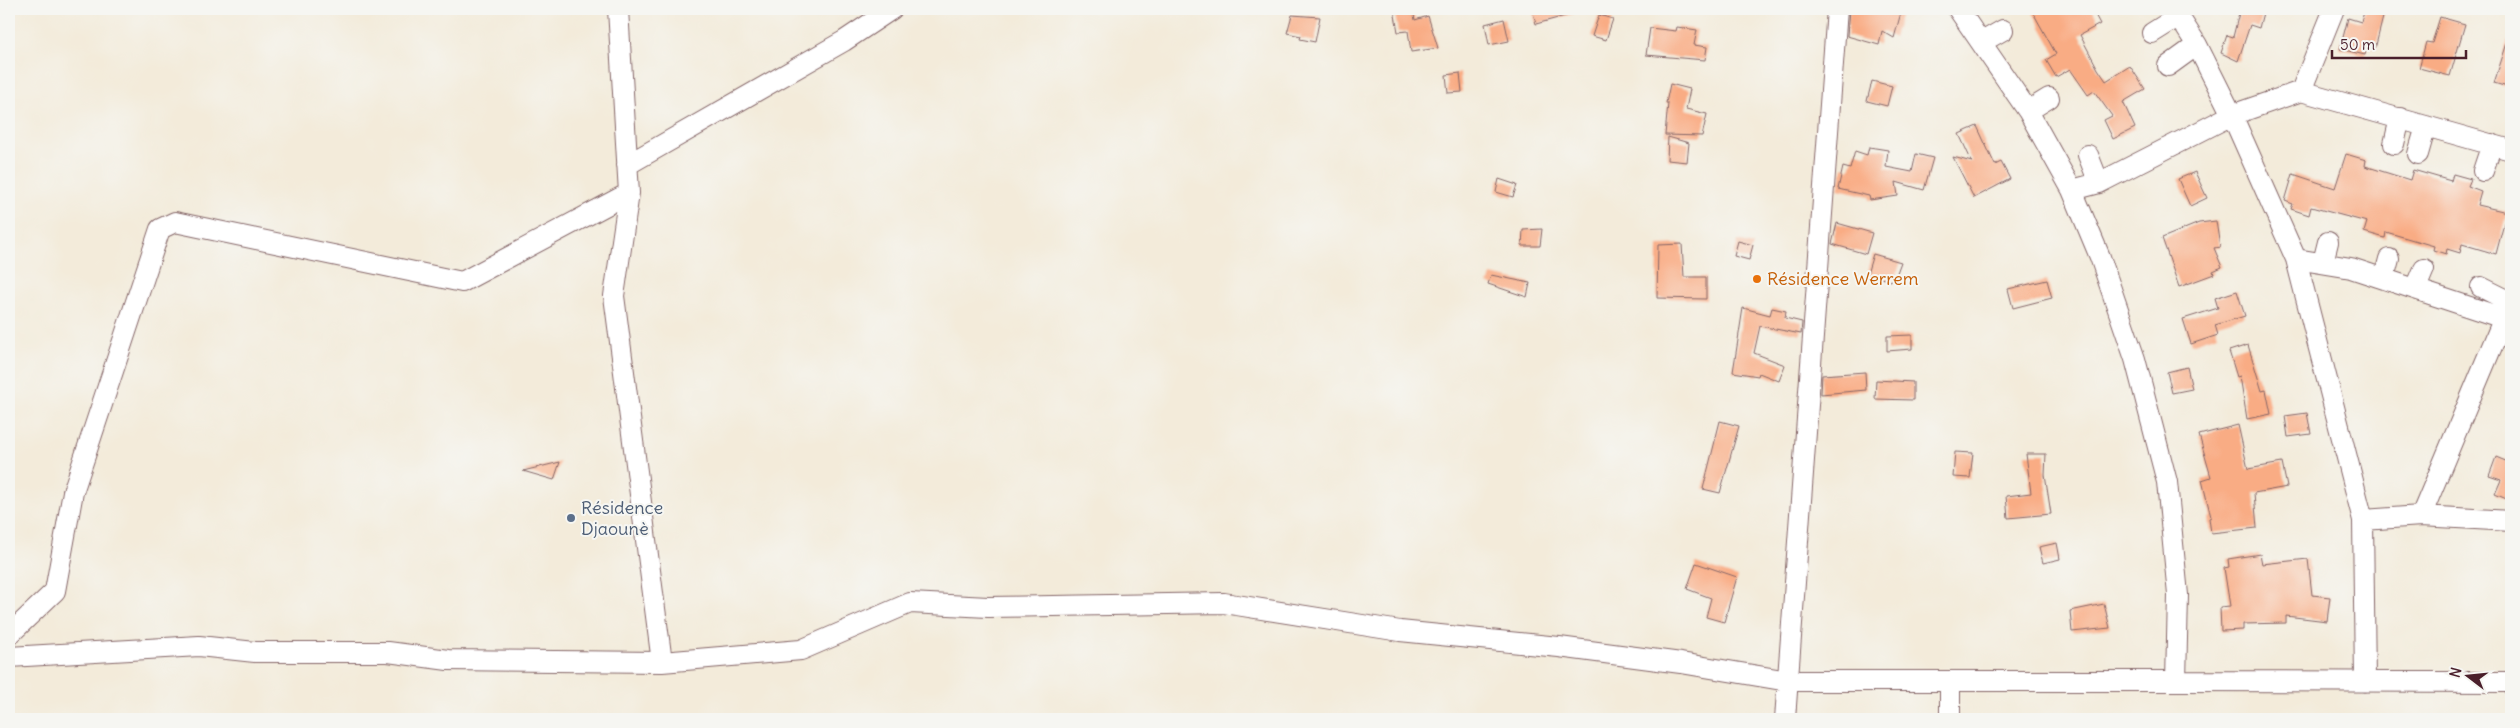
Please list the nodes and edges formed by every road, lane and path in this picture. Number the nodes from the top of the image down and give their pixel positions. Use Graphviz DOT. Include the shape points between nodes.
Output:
graph roads {
  1 [pos="618,9"];
  2 [pos="892,9"];
  3 [pos="1837,9"];
  4 [pos="1958,9"];
  5 [pos="2334,9"];
  6 [pos="2176,13"];
  7 [pos="2003,30"];
  8 [pos="2152,33"];
  9 [pos="1982,42"];
  10 [pos="2197,45"];
  11 [pos="2168,66"];
  12 [pos="2301,91"];
  13 [pos="2050,98"];
  14 [pos="2028,111"];
  15 [pos="2232,115"];
  16 [pos="2400,118"];
  17 [pos="2426,126"];
  18 [pos="2394,144"];
  19 [pos="2502,147"];
  20 [pos="2418,154"];
  21 [pos="2088,155"];
  22 [pos="627,165"];
  23 [pos="2483,171"];
  24 [pos="2099,183"];
  25 [pos="2072,190"];
  26 [pos="629,193"];
  27 [pos="2328,242"];
  28 [pos="2296,259"];
  29 [pos="2323,262"];
  30 [pos="2424,269"];
  31 [pos="2481,287"];
  32 [pos="2416,288"];
  33 [pos="2508,307"];
  34 [pos="2421,516"];
  35 [pos="2363,520"];
  36 [pos="2511,522"];
  37 [pos="9,635"];
  38 [pos="9,657"];
  39 [pos="662,662"];
  40 [pos="1788,681"];
  41 [pos="1950,681"];
  42 [pos="2176,682"];
  43 [pos="2365,682"];
  44 [pos="2511,682"];
  45 [pos="1785,719"];
  46 [pos="1950,719"];
  1 -- 22 [label="street"];
  2 -- 22 [label="street" via="844,41"];
  3 -- 40 [label="street"];
  4 -- 9 [label="street"];
  5 -- 12 [label="street"];
  6 -- 8 [label="street"];
  6 -- 10 [label="street"];
  7 -- 9 [label="street"];
  9 -- 14 [label="street"];
  10 -- 11 [label="street"];
  10 -- 15 [label="street"];
  12 -- 15 [label="street"];
  12 -- 16 [label="street"];
  13 -- 14 [label="street"];
  14 -- 25 [label="street"];
  15 -- 24 [label="street"];
  15 -- 28 [label="street"];
  16 -- 17 [label="street"];
  16 -- 18 [label="street"];
  17 -- 19 [label="street"];
  17 -- 20 [label="street"];
  19 -- 23 [label="street"];
  21 -- 24 [label="street"];
  22 -- 26 [label="street"];
  24 -- 25 [label="street"];
  25 -- 42 [label="street" via="2100,257 2135,359 2167,482 2178,596"];
  26 -- 37 [label="street" via="462,282 175,222 160,229 73,492 55,591"];
  26 -- 39 [label="street" via="614,296"];
  27 -- 29 [label="street"];
  28 -- 29 [label="street"];
  28 -- 35 [label="street"];
  29 -- 32 [label="street" via="2352,260 2386,269"];
  30 -- 32 [label="street"];
  31 -- 33 [label="street"];
  32 -- 33 [label="street"];
  33 -- 34 [label="street"];
  34 -- 35 [label="street"];
  34 -- 36 [label="street"];
  35 -- 43 [label="street"];
  38 -- 39 [label="street" via="199,646 255,652 388,652 448,660"];
  39 -- 40 [label="street" via="801,650 910,603 988,607 1224,603 1400,631 1559,647"];
  40 -- 41 [label="street"];
  40 -- 45 [label="street"];
  41 -- 42 [label="street"];
  41 -- 46 [label="street"];
  42 -- 43 [label="street"];
  43 -- 44 [label="street"];
}
